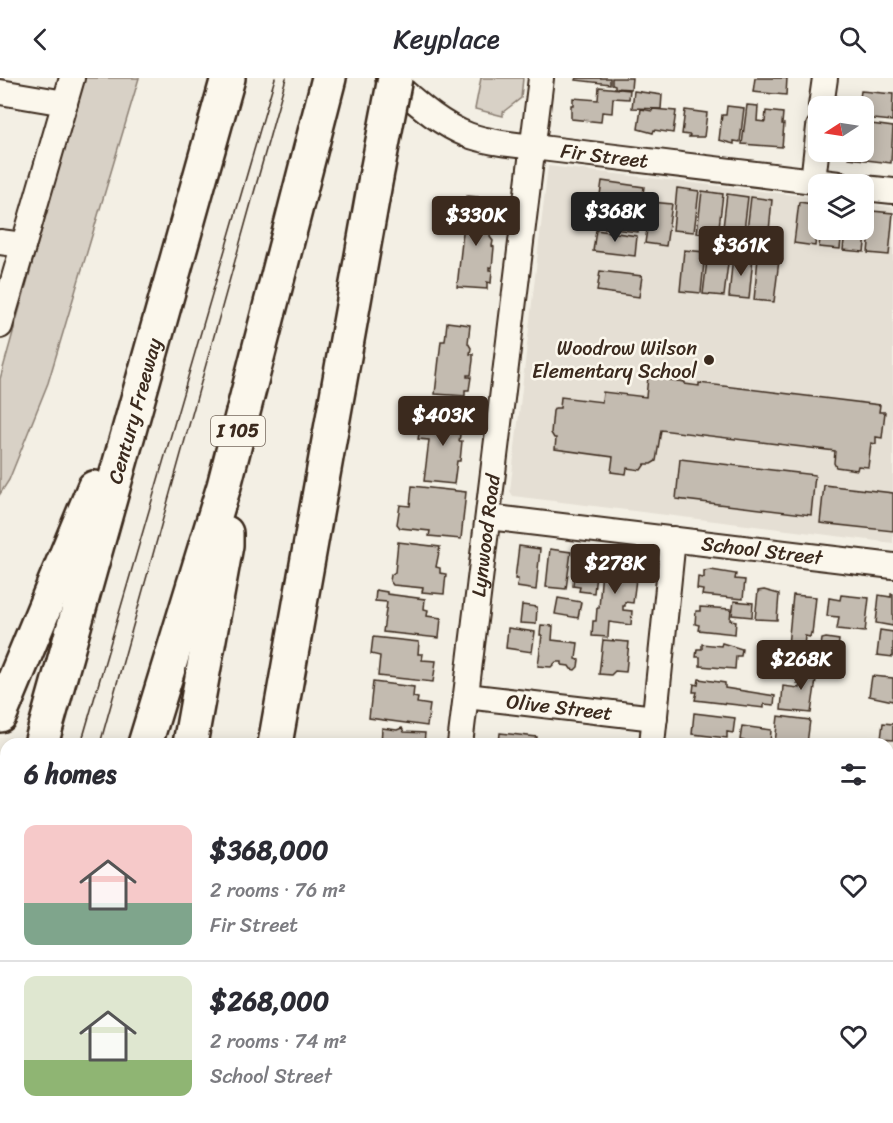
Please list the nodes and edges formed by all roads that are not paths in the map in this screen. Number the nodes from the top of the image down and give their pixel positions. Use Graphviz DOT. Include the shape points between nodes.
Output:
graph roads {
  1 [pos="72,78"];
  2 [pos="228,78"];
  3 [pos="329,78"];
  4 [pos="387,78"];
  5 [pos="395,78"];
  6 [pos="541,78"];
  7 [pos="825,78"];
  8 [pos="0,92"];
  9 [pos="823,96"];
  10 [pos="65,103"];
  11 [pos="533,147"];
  12 [pos="808,180"];
  13 [pos="874,189"];
  14 [pos="893,191"];
  15 [pos="12,244"];
  16 [pos="0,326"];
  17 [pos="155,336"];
  18 [pos="224,486"];
  19 [pos="488,517"];
  20 [pos="673,539"];
  21 [pos="893,566"];
  22 [pos="466,696"];
  23 [pos="0,715"];
  24 [pos="654,718"];
  25 [pos="43,738"];
  26 [pos="148,738"];
  27 [pos="191,738"];
  28 [pos="276,738"];
  29 [pos="461,738"];
  30 [pos="652,738"];
  1 -- 10 [label="street"];
  2 -- 17 [label="highway, Century Freeway"];
  3 -- 18 [label="highway, I 105"];
  4 -- 11 [label="street, Fir Street" via="447,125 484,140"];
  5 -- 28 [label="highway, bridge"];
  6 -- 11 [label="street, Lynwood Road"];
  7 -- 9 [label="street"];
  8 -- 10 [label="street"];
  10 -- 15 [label="street"];
  11 -- 12 [label="street, Fir Street"];
  11 -- 19 [label="street, Lynwood Road"];
  13 -- 14 [label="street"];
  15 -- 16 [label="street"];
  17 -- 23 [label="highway"];
  17 -- 25 [label="highway, Century Freeway"];
  18 -- 26 [label="highway, I 105"];
  18 -- 27 [label="highway" via="226,545"];
  19 -- 20 [label="street, School Street"];
  19 -- 22 [label="street, Lynwood Road"];
  20 -- 21 [label="street, School Street"];
  20 -- 24 [label="street"];
  22 -- 24 [label="street, Olive Street"];
  22 -- 29 [label="street, Lynwood Road"];
  24 -- 30 [label="street"];
}
